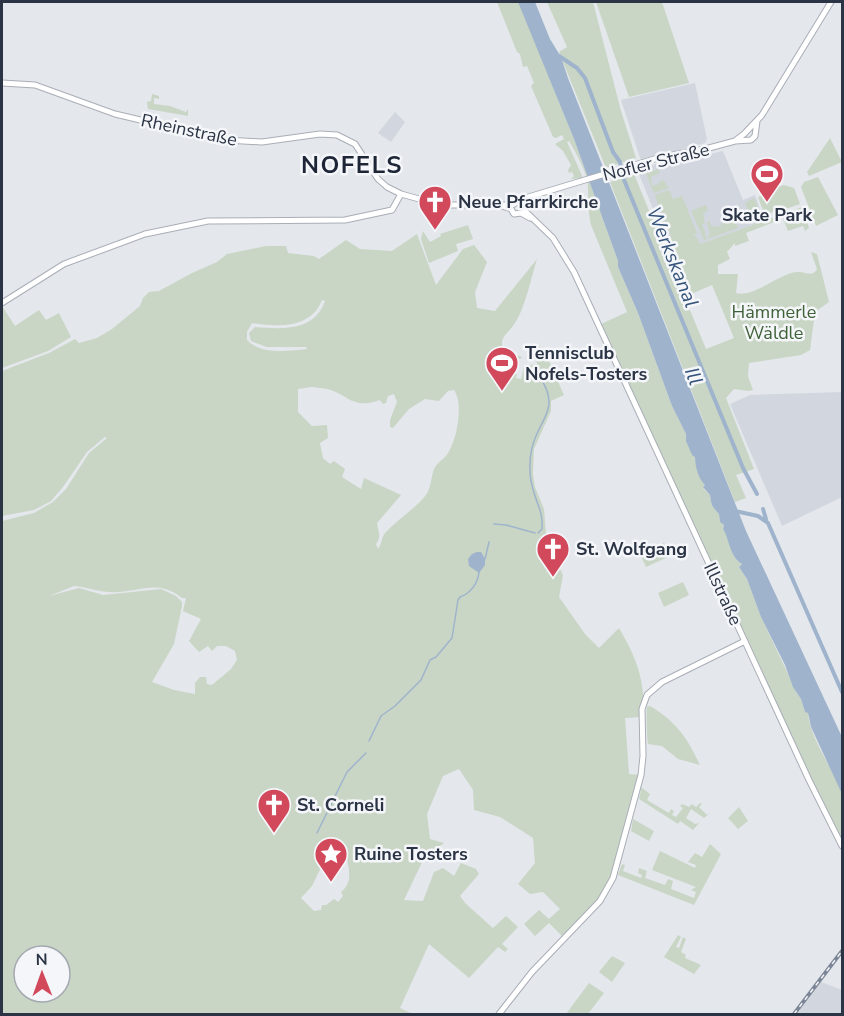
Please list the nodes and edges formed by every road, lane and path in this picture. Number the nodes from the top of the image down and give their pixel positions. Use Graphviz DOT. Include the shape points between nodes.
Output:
graph roads {
  1 [pos="831,2"];
  2 [pos="2,83"];
  3 [pos="752,131"];
  4 [pos="745,137"];
  5 [pos="401,194"];
  6 [pos="511,207"];
  7 [pos="522,208"];
  8 [pos="534,219"];
  9 [pos="2,303"];
  10 [pos="745,641"];
  11 [pos="843,846"];
  12 [pos="499,1014"];
  1 -- 3 [label="main road"];
  2 -- 5 [label="main road, Rheinstraße" via="35,86 115,114 226,140 257,143 337,135 355,144 378,179"];
  3 -- 4 [label="main road"];
  3 -- 4 [label="main road, Nofler Straße" via="753,139"];
  4 -- 7 [label="main road, Nofler Straße" via="530,197"];
  5 -- 6 [label="main road, Rheinstraße" via="441,205"];
  5 -- 9 [label="main road" via="392,210 355,218 208,221 144,234 64,264"];
  6 -- 7 [label="main road" via="514,202"];
  6 -- 7 [label="main road, Rheinstraße" via="514,214"];
  7 -- 8 [label="main road, Rheinstraße"];
  8 -- 10 [label="main road, Illstraße" via="564,253"];
  10 -- 11 [label="main road, Illstraße"];
  10 -- 12 [label="main road" via="662,682 644,700 640,780 620,860 605,894 532,972"];
}
